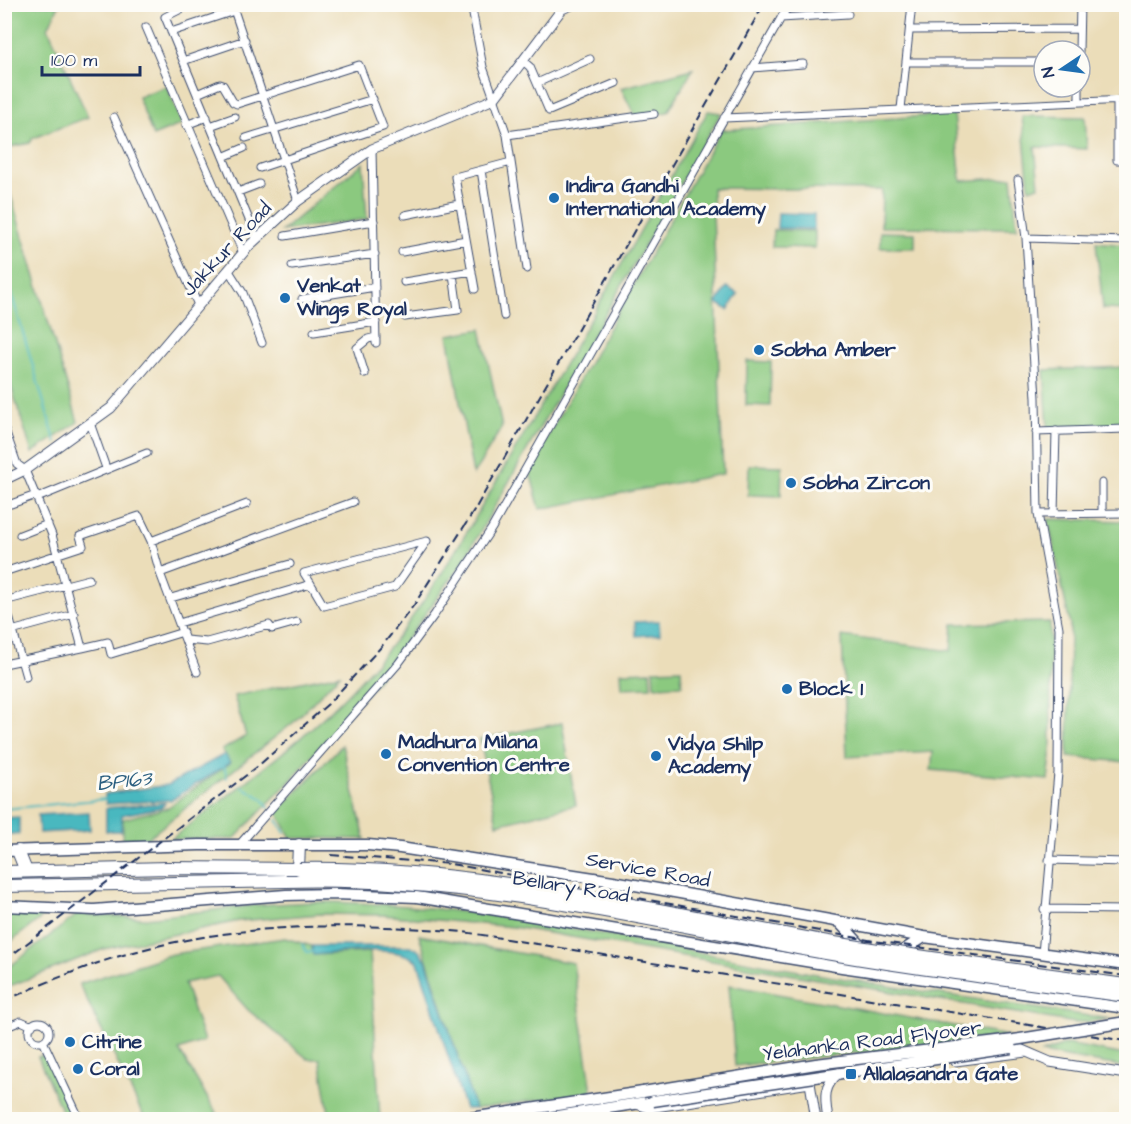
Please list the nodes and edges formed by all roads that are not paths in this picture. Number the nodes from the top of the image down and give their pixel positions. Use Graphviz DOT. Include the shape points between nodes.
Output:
graph roads {
  1 [pos="471,4"];
  2 [pos="574,4"];
  3 [pos="789,4"];
  4 [pos="912,4"];
  5 [pos="1080,4"];
  6 [pos="187,6"];
  7 [pos="233,8"];
  8 [pos="848,14"];
  9 [pos="781,18"];
  10 [pos="146,27"];
  11 [pos="1079,29"];
  12 [pos="910,30"];
  13 [pos="171,32"];
  14 [pos="1079,39"];
  15 [pos="244,40"];
  16 [pos="590,59"];
  17 [pos="183,61"];
  18 [pos="523,61"];
  19 [pos="1032,62"];
  20 [pos="906,63"];
  21 [pos="803,64"];
  22 [pos="752,68"];
  23 [pos="537,82"];
  24 [pos="616,83"];
  25 [pos="1126,87"];
  26 [pos="197,94"];
  27 [pos="264,97"];
  28 [pos="373,99"];
  29 [pos="494,99"];
  30 [pos="1117,101"];
  31 [pos="1079,102"];
  32 [pos="902,109"];
  33 [pos="654,114"];
  34 [pos="114,117"];
  35 [pos="207,117"];
  36 [pos="236,117"];
  37 [pos="724,117"];
  38 [pos="186,125"];
  39 [pos="210,126"];
  40 [pos="275,129"];
  41 [pos="507,135"];
  42 [pos="246,138"];
  43 [pos="244,148"];
  44 [pos="372,149"];
  45 [pos="223,157"];
  46 [pos="1126,160"];
  47 [pos="285,162"];
  48 [pos="511,162"];
  49 [pos="260,168"];
  50 [pos="481,170"];
  51 [pos="1018,180"];
  52 [pos="259,184"];
  53 [pos="238,192"];
  54 [pos="298,201"];
  55 [pos="459,204"];
  56 [pos="405,215"];
  57 [pos="374,221"];
  58 [pos="285,236"];
  59 [pos="1026,238"];
  60 [pos="257,239"];
  61 [pos="466,240"];
  62 [pos="1126,241"];
  63 [pos="402,252"];
  64 [pos="243,253"];
  65 [pos="375,254"];
  66 [pos="292,266"];
  67 [pos="527,269"];
  68 [pos="229,271"];
  69 [pos="472,271"];
  70 [pos="453,274"];
  71 [pos="404,282"];
  72 [pos="375,287"];
  73 [pos="475,289"];
  74 [pos="302,299"];
  75 [pos="198,305"];
  76 [pos="504,316"];
  77 [pos="405,317"];
  78 [pos="376,322"];
  79 [pos="314,332"];
  80 [pos="262,343"];
  81 [pos="364,374"];
  82 [pos="90,423"];
  83 [pos="4,427"];
  84 [pos="1126,429"];
  85 [pos="1056,431"];
  86 [pos="1036,432"];
  87 [pos="147,453"];
  88 [pos="106,468"];
  89 [pos="25,470"];
  90 [pos="4,480"];
  91 [pos="1102,483"];
  92 [pos="36,497"];
  93 [pos="353,502"];
  94 [pos="11,504"];
  95 [pos="247,504"];
  96 [pos="1102,513"];
  97 [pos="1126,513"];
  98 [pos="1038,514"];
  99 [pos="1054,514"];
  100 [pos="48,524"];
  101 [pos="20,535"];
  102 [pos="151,541"];
  103 [pos="57,555"];
  104 [pos="290,564"];
  105 [pos="4,572"];
  106 [pos="160,573"];
  107 [pos="89,579"];
  108 [pos="65,584"];
  109 [pos="311,584"];
  110 [pos="171,598"];
  111 [pos="5,601"];
  112 [pos="74,614"];
  113 [pos="179,622"];
  114 [pos="297,622"];
  115 [pos="13,631"];
  116 [pos="183,632"];
  117 [pos="4,633"];
  118 [pos="186,640"];
  119 [pos="82,648"];
  120 [pos="21,660"];
  121 [pos="4,664"];
  122 [pos="197,672"];
  123 [pos="26,677"];
  124 [pos="299,845"];
  125 [pos="238,846"];
  126 [pos="4,851"];
  127 [pos="18,851"];
  128 [pos="1050,860"];
  129 [pos="1126,862"];
  130 [pos="298,869"];
  131 [pos="26,871"];
  132 [pos="4,872"];
  133 [pos="4,886"];
  134 [pos="4,906"];
  135 [pos="1044,909"];
  136 [pos="1126,910"];
  137 [pos="839,923"];
  138 [pos="924,937"];
  139 [pos="1041,954"];
  140 [pos="1126,965"];
  141 [pos="842,967"];
  142 [pos="918,977"];
  143 [pos="1126,985"];
  144 [pos="1126,996"];
  145 [pos="1126,1008"];
  146 [pos="1126,1022"];
  147 [pos="32,1026"];
  148 [pos="4,1028"];
  149 [pos="1126,1028"];
  150 [pos="43,1041"];
  151 [pos="1026,1052"];
  152 [pos="807,1062"];
  153 [pos="839,1073"];
  154 [pos="1126,1074"];
  155 [pos="810,1083"];
  156 [pos="621,1095"];
  157 [pos="635,1104"];
  158 [pos="500,1116"];
  159 [pos="80,1119"];
  160 [pos="457,1119"];
  161 [pos="532,1119"];
  162 [pos="816,1119"];
  163 [pos="828,1119"];
  1 -- 29 [label="street"];
  2 -- 18 [label="street" via="561,9"];
  3 -- 9 [label="street"];
  4 -- 12 [label="street"];
  5 -- 11 [label="street"];
  6 -- 13 [label="street" via="165,17"];
  7 -- 13 [label="street"];
  7 -- 15 [label="street"];
  8 -- 9 [label="street"];
  9 -- 22 [label="street"];
  10 -- 38 [label="street"];
  11 -- 12 [label="street"];
  11 -- 14 [label="street"];
  12 -- 20 [label="street"];
  13 -- 17 [label="street"];
  15 -- 17 [label="street"];
  15 -- 27 [label="street"];
  16 -- 23 [label="street"];
  17 -- 26 [label="street"];
  18 -- 23 [label="street"];
  18 -- 29 [label="street"];
  19 -- 20 [label="street"];
  20 -- 32 [label="street"];
  21 -- 22 [label="street"];
  22 -- 37 [label="street"];
  23 -- 24 [label="street" via="549,111"];
  25 -- 30 [label="street" via="1126,100"];
  26 -- 27 [label="street" via="220,84 237,104"];
  26 -- 35 [label="street"];
  27 -- 28 [label="street" via="359,65"];
  27 -- 40 [label="street"];
  28 -- 40 [label="street"];
  28 -- 47 [label="street" via="383,127"];
  29 -- 41 [label="street"];
  29 -- 44 [label="street, Jakkur Road"];
  30 -- 31 [label="street"];
  30 -- 46 [label="street" via="1117,160"];
  31 -- 32 [label="street"];
  32 -- 37 [label="street"];
  33 -- 41 [label="street"];
  34 -- 75 [label="street"];
  35 -- 38 [label="street"];
  35 -- 39 [label="street"];
  36 -- 39 [label="street"];
  37 -- 125 [label="street" via="492,528 463,572 398,664"];
  38 -- 64 [label="street"];
  39 -- 45 [label="street"];
  40 -- 42 [label="street"];
  40 -- 47 [label="street"];
  41 -- 48 [label="street"];
  43 -- 45 [label="street"];
  44 -- 54 [label="street, Jakkur Road"];
  44 -- 57 [label="street"];
  45 -- 53 [label="street"];
  47 -- 49 [label="street"];
  47 -- 54 [label="street"];
  48 -- 50 [label="street"];
  48 -- 67 [label="street"];
  50 -- 55 [label="street" via="455,177"];
  50 -- 76 [label="street"];
  51 -- 59 [label="street"];
  52 -- 53 [label="street"];
  53 -- 60 [label="street"];
  54 -- 60 [label="street, Jakkur Road"];
  55 -- 56 [label="street"];
  55 -- 61 [label="street"];
  57 -- 58 [label="street"];
  57 -- 65 [label="street"];
  59 -- 62 [label="street"];
  59 -- 86 [label="street"];
  60 -- 64 [label="street, Jakkur Road"];
  61 -- 63 [label="street"];
  61 -- 69 [label="street"];
  64 -- 68 [label="street, Jakkur Road"];
  65 -- 66 [label="street"];
  65 -- 72 [label="street"];
  68 -- 75 [label="street, Jakkur Road"];
  68 -- 80 [label="street" via="243,293"];
  69 -- 70 [label="street"];
  69 -- 73 [label="street"];
  70 -- 71 [label="street"];
  70 -- 77 [label="street" via="458,310"];
  72 -- 74 [label="street"];
  72 -- 78 [label="street"];
  75 -- 82 [label="street, Jakkur Road" via="111,408"];
  78 -- 79 [label="street"];
  78 -- 81 [label="street" via="376,340 368,339 357,348"];
  82 -- 88 [label="street"];
  82 -- 89 [label="street, Jakkur Road"];
  83 -- 89 [label="street" via="17,464"];
  84 -- 85 [label="street"];
  85 -- 86 [label="street"];
  85 -- 99 [label="street"];
  86 -- 98 [label="street"];
  87 -- 88 [label="street"];
  88 -- 92 [label="street"];
  89 -- 90 [label="street, Jakkur Road"];
  89 -- 92 [label="street"];
  91 -- 96 [label="street"];
  92 -- 94 [label="street"];
  92 -- 100 [label="street"];
  93 -- 106 [label="street"];
  95 -- 102 [label="street"];
  96 -- 97 [label="street"];
  96 -- 99 [label="street"];
  98 -- 99 [label="street"];
  98 -- 128 [label="street" via="1059,628 1058,773"];
  100 -- 101 [label="street"];
  100 -- 103 [label="street"];
  102 -- 103 [label="street" via="139,516 80,536 83,546"];
  102 -- 106 [label="street"];
  103 -- 105 [label="street"];
  103 -- 108 [label="street"];
  104 -- 110 [label="street"];
  106 -- 110 [label="street"];
  107 -- 108 [label="street"];
  108 -- 111 [label="street"];
  108 -- 112 [label="street"];
  109 -- 109 [label="street" via="304,573 427,541 395,587 324,606"];
  109 -- 113 [label="street"];
  110 -- 113 [label="street"];
  111 -- 115 [label="street"];
  112 -- 115 [label="street"];
  112 -- 119 [label="street"];
  113 -- 116 [label="street"];
  114 -- 118 [label="street" via="272,629 269,625 207,642"];
  115 -- 117 [label="street"];
  115 -- 120 [label="street"];
  116 -- 118 [label="street"];
  116 -- 119 [label="street" via="111,654 108,642"];
  118 -- 122 [label="street"];
  119 -- 120 [label="street"];
  120 -- 121 [label="street"];
  120 -- 123 [label="street"];
  124 -- 125 [label="main road, Service Road"];
  124 -- 130 [label="highway"];
  124 -- 137 [label="main road, Service Road" via="368,845 460,856"];
  125 -- 127 [label="main road, Service Road"];
  126 -- 127 [label="main road"];
  127 -- 131 [label="highway"];
  128 -- 129 [label="street"];
  128 -- 135 [label="street"];
  130 -- 131 [label="highway, Bellary Road"];
  130 -- 143 [label="highway, Bellary Road, bridge" via="404,872 529,888 834,943"];
  131 -- 132 [label="highway, Bellary Road"];
  133 -- 144 [label="highway, Bellary Road, bridge" via="362,881 448,888 676,924 863,960"];
  134 -- 141 [label="main road" via="94,910 286,895 417,897"];
  135 -- 136 [label="street"];
  135 -- 139 [label="street"];
  137 -- 138 [label="main road, Service Road"];
  137 -- 141 [label="main road" via="867,953 864,964"];
  138 -- 139 [label="main road, Service Road"];
  138 -- 142 [label="main road" via="901,952 899,958 900,966"];
  139 -- 140 [label="main road, Service Road"];
  141 -- 142 [label="main road"];
  142 -- 145 [label="main road"];
  146 -- 156 [label="main road, Yelahanka Road Flyover, bridge"];
  147 -- 148 [label="street" via="21,1021"];
  147 -- 150 [label="street" via="32,1038"];
  147 -- 150 [label="street" via="46,1025 49,1034"];
  149 -- 153 [label="main road, Yelahanka Road Flyover, bridge" via="1111,1027 1016,1047"];
  150 -- 159 [label="street"];
  151 -- 152 [label="street" via="1012,1044 988,1040"];
  151 -- 154 [label="street" via="1050,1062"];
  151 -- 155 [label="street"];
  152 -- 155 [label="street"];
  152 -- 156 [label="street" via="632,1089"];
  153 -- 157 [label="main road, Yelahanka Road Flyover, bridge"];
  153 -- 163 [label="street, bridge" via="830,1081 825,1094"];
  155 -- 157 [label="street" via="649,1108"];
  155 -- 162 [label="street"];
  156 -- 158 [label="main road, Yelahanka Road Flyover"];
  157 -- 161 [label="main road, Yelahanka Road Flyover"];
  158 -- 160 [label="main road, Yelahanka Road Flyover"];
}
